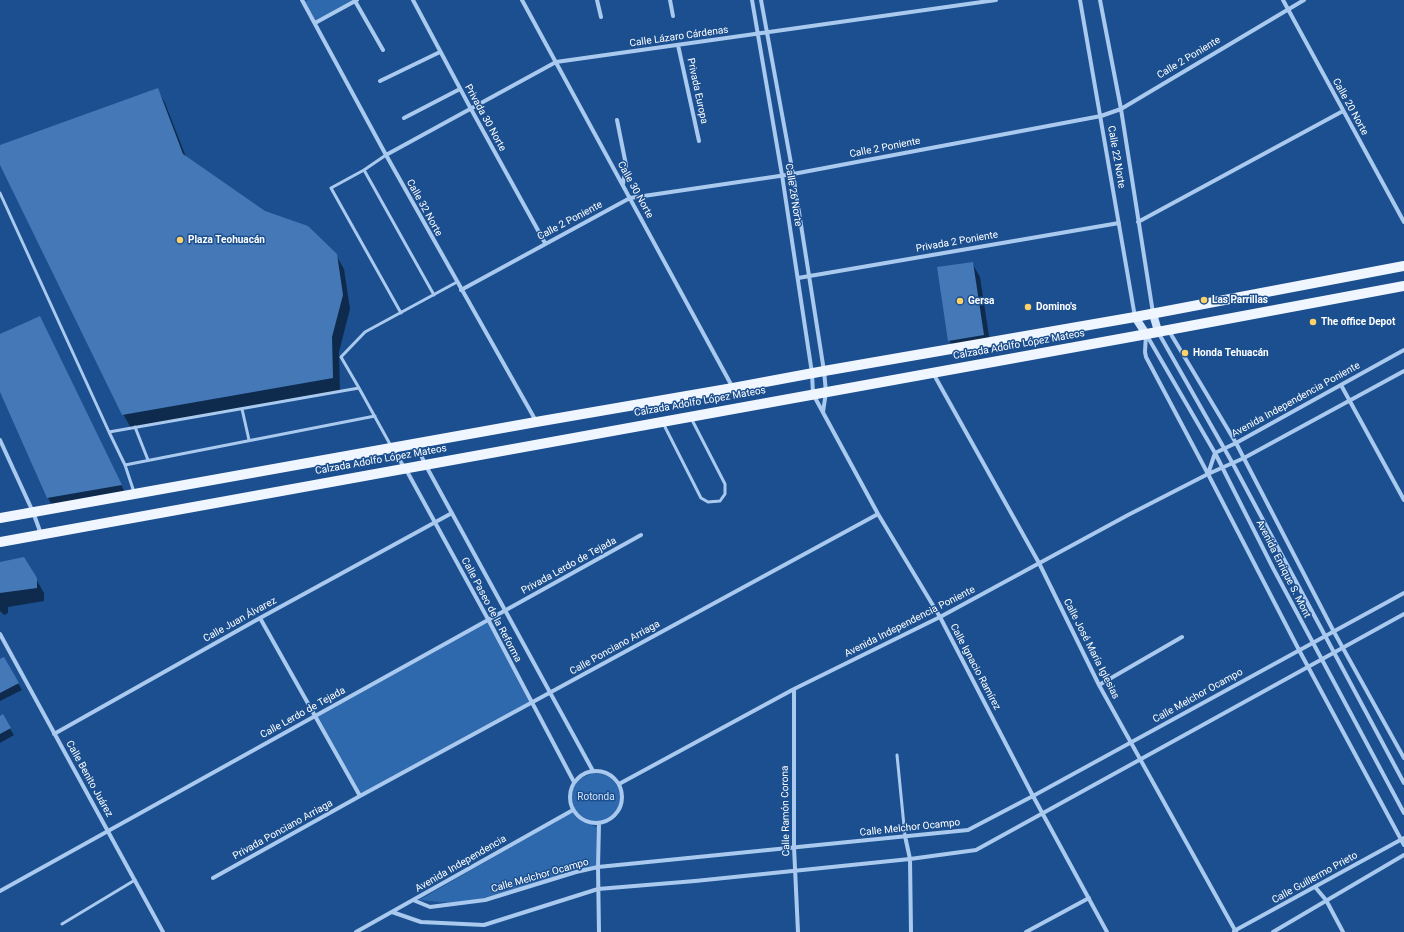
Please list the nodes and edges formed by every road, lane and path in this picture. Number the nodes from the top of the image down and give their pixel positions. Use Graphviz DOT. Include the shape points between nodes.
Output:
graph roads {
  1 [pos="356,0"];
  2 [pos="413,0"];
  3 [pos="522,0"];
  4 [pos="597,0"];
  5 [pos="670,0"];
  6 [pos="752,0"];
  7 [pos="761,0"];
  8 [pos="996,0"];
  9 [pos="1080,0"];
  10 [pos="1100,0"];
  11 [pos="1282,0"];
  12 [pos="1304,0"];
  13 [pos="305,1"];
  14 [pos="1288,9"];
  15 [pos="673,16"];
  16 [pos="601,17"];
  17 [pos="315,22"];
  18 [pos="767,33"];
  19 [pos="757,34"];
  20 [pos="678,45"];
  21 [pos="383,50"];
  22 [pos="440,52"];
  23 [pos="556,62"];
  24 [pos="380,81"];
  25 [pos="460,89"];
  26 [pos="471,109"];
  27 [pos="1121,109"];
  28 [pos="1343,111"];
  29 [pos="1101,116"];
  30 [pos="404,118"];
  31 [pos="618,120"];
  32 [pos="699,141"];
  33 [pos="386,156"];
  34 [pos="364,170"];
  35 [pos="793,174"];
  36 [pos="782,175"];
  37 [pos="623,184"];
  38 [pos="0,193"];
  39 [pos="630,198"];
  40 [pos="1138,222"];
  41 [pos="1404,222"];
  42 [pos="1119,223"];
  43 [pos="545,243"];
  44 [pos="1404,266"];
  45 [pos="809,276"];
  46 [pos="798,278"];
  47 [pos="457,282"];
  48 [pos="1404,286"];
  49 [pos="461,290"];
  50 [pos="434,295"];
  51 [pos="401,313"];
  52 [pos="1153,314"];
  53 [pos="1135,318"];
  54 [pos="1168,330"];
  55 [pos="1158,331"];
  56 [pos="1146,334"];
  57 [pos="1404,350"];
  58 [pos="824,371"];
  59 [pos="1404,371"];
  60 [pos="812,373"];
  61 [pos="933,373"];
  62 [pos="1341,385"];
  63 [pos="359,388"];
  64 [pos="733,388"];
  65 [pos="826,392"];
  66 [pos="813,394"];
  67 [pos="1349,400"];
  68 [pos="242,409"];
  69 [pos="823,412"];
  70 [pos="374,416"];
  71 [pos="690,416"];
  72 [pos="662,421"];
  73 [pos="536,422"];
  74 [pos="135,427"];
  75 [pos="109,432"];
  76 [pos="0,440"];
  77 [pos="249,440"];
  78 [pos="415,443"];
  79 [pos="1236,443"];
  80 [pos="392,448"];
  81 [pos="1224,448"];
  82 [pos="1215,453"];
  83 [pos="1244,458"];
  84 [pos="148,460"];
  85 [pos="425,464"];
  86 [pos="1233,464"];
  87 [pos="125,465"];
  88 [pos="404,468"];
  89 [pos="1222,468"];
  90 [pos="1208,474"];
  91 [pos="134,494"];
  92 [pos="1404,500"];
  93 [pos="33,512"];
  94 [pos="452,513"];
  95 [pos="878,514"];
  96 [pos="0,518"];
  97 [pos="435,522"];
  98 [pos="41,534"];
  99 [pos="641,535"];
  100 [pos="0,542"];
  101 [pos="1039,562"];
  102 [pos="1404,593"];
  103 [pos="505,612"];
  104 [pos="1404,614"];
  105 [pos="940,617"];
  106 [pos="260,618"];
  107 [pos="489,621"];
  108 [pos="1334,632"];
  109 [pos="0,634"];
  110 [pos="1182,637"];
  111 [pos="1325,637"];
  112 [pos="1313,643"];
  113 [pos="1344,648"];
  114 [pos="1299,650"];
  115 [pos="1334,653"];
  116 [pos="1322,660"];
  117 [pos="1308,667"];
  118 [pos="1099,685"];
  119 [pos="794,689"];
  120 [pos="550,692"];
  121 [pos="531,702"];
  122 [pos="316,715"];
  123 [pos="54,734"];
  124 [pos="1131,742"];
  125 [pos="897,755"];
  126 [pos="1404,758"];
  127 [pos="1140,759"];
  128 [pos="593,771"];
  129 [pos="574,782"];
  130 [pos="1404,783"];
  131 [pos="619,784"];
  132 [pos="360,796"];
  133 [pos="1033,796"];
  134 [pos="573,810"];
  135 [pos="1404,813"];
  136 [pos="1043,814"];
  137 [pos="598,824"];
  138 [pos="108,831"];
  139 [pos="905,836"];
  140 [pos="1402,839"];
  141 [pos="1404,845"];
  142 [pos="794,847"];
  143 [pos="1404,855"];
  144 [pos="910,859"];
  145 [pos="598,867"];
  146 [pos="795,871"];
  147 [pos="213,878"];
  148 [pos="135,880"];
  149 [pos="1315,887"];
  150 [pos="598,889"];
  151 [pos="0,891"];
  152 [pos="1089,898"];
  153 [pos="413,900"];
  154 [pos="1326,900"];
  155 [pos="392,912"];
  156 [pos="62,924"];
  157 [pos="163,932"];
  158 [pos="356,932"];
  159 [pos="599,932"];
  160 [pos="798,932"];
  161 [pos="911,932"];
  162 [pos="1026,932"];
  163 [pos="1107,932"];
  164 [pos="1235,932"];
  165 [pos="1273,932"];
  166 [pos="1343,932"];
  1 -- 17 [label="street"];
  1 -- 21 [label="street"];
  2 -- 22 [label="street, Privada 30 Norte"];
  3 -- 23 [label="street, Calle 30 Norte"];
  4 -- 16 [label="street"];
  5 -- 15 [label="street"];
  6 -- 19 [label="street, Calle 26 Norte"];
  7 -- 18 [label="street, Calle 26 Norte"];
  8 -- 18 [label="street, Calle Lázaro Cárdenas"];
  9 -- 29 [label="street, Calle 22 Norte"];
  10 -- 27 [label="street, Calle 22 Norte"];
  11 -- 14 [label="street, Calle 20 Norte"];
  12 -- 14 [label="street, Calle 2 Poniente"];
  13 -- 17 [label="street, Calle 32 Norte"];
  14 -- 27 [label="street, Calle 2 Poniente"];
  14 -- 28 [label="street, Calle 20 Norte"];
  17 -- 33 [label="street, Calle 32 Norte"];
  18 -- 19 [label="street, Calle Lázaro Cárdenas"];
  18 -- 35 [label="street, Calle 26 Norte"];
  19 -- 20 [label="street, Calle Lázaro Cárdenas"];
  19 -- 36 [label="street, Calle 26 Norte"];
  20 -- 23 [label="street, Calle Lázaro Cárdenas"];
  20 -- 32 [label="street, Privada Europa"];
  22 -- 24 [label="street"];
  22 -- 25 [label="street, Privada 30 Norte"];
  23 -- 26 [label="street, Calle Lázaro Cárdenas"];
  23 -- 37 [label="street, Calle 30 Norte"];
  25 -- 26 [label="street, Privada 30 Norte"];
  25 -- 30 [label="street"];
  26 -- 33 [label="street, Calle Lázaro Cárdenas"];
  26 -- 43 [label="street, Privada 30 Norte"];
  27 -- 29 [label="street, Calle 2 Poniente"];
  27 -- 40 [label="street, Calle 22 Norte"];
  28 -- 40 [label="street"];
  28 -- 41 [label="street, Calle 20 Norte"];
  29 -- 35 [label="street, Calle 2 Poniente"];
  29 -- 42 [label="street, Calle 22 Norte"];
  31 -- 37 [label="street" via="626,165"];
  33 -- 34 [label="lane"];
  33 -- 47 [label="street, Calle 32 Norte"];
  34 -- 50 [label="lane"];
  34 -- 51 [label="lane" via="331,188"];
  35 -- 36 [label="street, Calle 2 Poniente"];
  35 -- 45 [label="street, Calle 26 Norte"];
  36 -- 39 [label="street, Calle 2 Poniente"];
  36 -- 46 [label="street, Calle 26 Norte"];
  37 -- 39 [label="street, Calle 30 Norte"];
  38 -- 75 [label="lane"];
  39 -- 43 [label="street, Calle 2 Poniente"];
  39 -- 64 [label="street, Calle 30 Norte"];
  40 -- 52 [label="street, Calle 22 Norte"];
  42 -- 45 [label="street, Privada 2 Poniente"];
  42 -- 53 [label="street, Calle 22 Norte"];
  43 -- 49 [label="street, Calle 2 Poniente"];
  44 -- 52 [label="main road, Calzada Adolfo López Mateos"];
  45 -- 46 [label="street, Privada 2 Poniente"];
  45 -- 58 [label="street, Calle 26 Norte"];
  46 -- 60 [label="street, Calle 26 Norte"];
  47 -- 49 [label="street, Calle 32 Norte"];
  47 -- 50 [label="lane"];
  48 -- 54 [label="main road, Calzada Adolfo López Mateos"];
  49 -- 73 [label="street, Calle 32 Norte"];
  50 -- 51 [label="lane"];
  51 -- 63 [label="lane" via="365,332 342,357"];
  52 -- 53 [label="main road, Calzada Adolfo López Mateos"];
  52 -- 55 [label="main road"];
  53 -- 56 [label="main road"];
  53 -- 58 [label="main road, Calzada Adolfo López Mateos"];
  54 -- 55 [label="main road, Calzada Adolfo López Mateos"];
  54 -- 79 [label="street"];
  55 -- 56 [label="main road, Calzada Adolfo López Mateos"];
  55 -- 81 [label="street, Avenida Enrique S. Mont"];
  56 -- 61 [label="main road, Calzada Adolfo López Mateos"];
  56 -- 82 [label="street, Avenida Enrique S. Mont"];
  56 -- 90 [label="street" via="1146,357"];
  57 -- 62 [label="street, Avenida Independencia Poniente"];
  58 -- 60 [label="main road, Calzada Adolfo López Mateos"];
  58 -- 65 [label="street, Calle 26 Norte"];
  59 -- 67 [label="street, Avenida Independencia Poniente"];
  60 -- 64 [label="main road, Calzada Adolfo López Mateos"];
  60 -- 66 [label="street, Calle 26 Norte"];
  61 -- 65 [label="main road, Calzada Adolfo López Mateos"];
  61 -- 101 [label="street, Calle José María Iglesias"];
  62 -- 67 [label="street"];
  62 -- 79 [label="street, Avenida Independencia Poniente"];
  63 -- 68 [label="lane"];
  63 -- 70 [label="lane"];
  64 -- 73 [label="main road, Calzada Adolfo López Mateos"];
  65 -- 66 [label="main road, Calzada Adolfo López Mateos"];
  65 -- 69 [label="street"];
  66 -- 69 [label="street, Calle Ignacio Ramírez"];
  66 -- 71 [label="main road, Calzada Adolfo López Mateos"];
  67 -- 83 [label="street, Avenida Independencia Poniente"];
  67 -- 92 [label="street"];
  68 -- 74 [label="lane"];
  68 -- 77 [label="lane"];
  69 -- 95 [label="street, Calle Ignacio Ramírez"];
  70 -- 77 [label="lane"];
  70 -- 80 [label="lane"];
  71 -- 72 [label="main road, Calzada Adolfo López Mateos"];
  71 -- 72 [label="lane" via="725,484 725,494 720,501 708,502 701,498"];
  72 -- 85 [label="main road, Calzada Adolfo López Mateos"];
  73 -- 78 [label="main road, Calzada Adolfo López Mateos"];
  74 -- 75 [label="lane"];
  74 -- 84 [label="lane"];
  75 -- 87 [label="lane"];
  76 -- 93 [label="street"];
  77 -- 84 [label="lane"];
  78 -- 80 [label="main road, Calzada Adolfo López Mateos"];
  78 -- 85 [label="street, Calle Paseo de la Reforma"];
  79 -- 81 [label="street, Avenida Independencia Poniente"];
  79 -- 83 [label="street"];
  80 -- 88 [label="street, Calle Paseo de la Reforma"];
  80 -- 91 [label="main road, Calzada Adolfo López Mateos"];
  81 -- 82 [label="street, Avenida Independencia Poniente"];
  81 -- 86 [label="street, Avenida Enrique S. Mont"];
  82 -- 89 [label="street, Avenida Enrique S. Mont"];
  82 -- 90 [label="street"];
  83 -- 86 [label="street, Avenida Independencia Poniente"];
  83 -- 108 [label="street"];
  84 -- 87 [label="lane"];
  85 -- 88 [label="main road, Calzada Adolfo López Mateos"];
  85 -- 94 [label="street, Calle Paseo de la Reforma"];
  86 -- 89 [label="street, Avenida Independencia Poniente"];
  86 -- 111 [label="street, Avenida Enrique S. Mont"];
  87 -- 91 [label="lane"];
  88 -- 97 [label="street, Calle Paseo de la Reforma"];
  88 -- 98 [label="main road, Calzada Adolfo López Mateos"];
  89 -- 90 [label="street, Avenida Independencia Poniente"];
  89 -- 112 [label="street, Avenida Enrique S. Mont"];
  90 -- 101 [label="street, Avenida Independencia Poniente"];
  90 -- 114 [label="street"];
  91 -- 93 [label="main road, Calzada Adolfo López Mateos"];
  93 -- 96 [label="main road, Calzada Adolfo López Mateos"];
  93 -- 98 [label="street"];
  94 -- 97 [label="street, Calle Juan Álvarez"];
  94 -- 103 [label="street, Calle Paseo de la Reforma"];
  95 -- 105 [label="street, Calle Ignacio Ramírez"];
  95 -- 120 [label="street, Calle Ponciano Arriaga"];
  97 -- 106 [label="street, Calle Juan Álvarez"];
  97 -- 107 [label="street, Calle Paseo de la Reforma"];
  98 -- 100 [label="main road, Calzada Adolfo López Mateos"];
  99 -- 103 [label="street, Privada Lerdo de Tejada"];
  101 -- 105 [label="street, Avenida Independencia Poniente"];
  101 -- 118 [label="street, Calle José María Iglesias"];
  102 -- 108 [label="street, Calle Melchor Ocampo"];
  103 -- 107 [label="street, Calle Lerdo de Tejada"];
  103 -- 120 [label="street, Calle Paseo de la Reforma"];
  104 -- 113 [label="street"];
  105 -- 119 [label="street, Avenida Independencia Poniente"];
  105 -- 133 [label="street, Calle Ignacio Ramírez"];
  106 -- 122 [label="street"];
  106 -- 123 [label="street, Calle Juan Álvarez"];
  107 -- 121 [label="street, Calle Paseo de la Reforma"];
  107 -- 122 [label="street, Calle Lerdo de Tejada"];
  108 -- 111 [label="street, Calle Melchor Ocampo"];
  108 -- 113 [label="street"];
  109 -- 123 [label="street, Calle Benito Juárez"];
  110 -- 118 [label="street"];
  111 -- 112 [label="street, Calle Melchor Ocampo"];
  111 -- 115 [label="street, Avenida Enrique S. Mont"];
  112 -- 114 [label="street, Calle Melchor Ocampo"];
  112 -- 116 [label="street, Avenida Enrique S. Mont"];
  113 -- 115 [label="street"];
  113 -- 126 [label="street"];
  114 -- 117 [label="street"];
  114 -- 124 [label="street, Calle Melchor Ocampo"];
  115 -- 116 [label="street"];
  115 -- 130 [label="street, Avenida Enrique S. Mont"];
  116 -- 117 [label="street"];
  116 -- 135 [label="street, Avenida Enrique S. Mont"];
  117 -- 127 [label="street"];
  117 -- 140 [label="street"];
  118 -- 124 [label="street, Calle José María Iglesias"];
  119 -- 131 [label="street, Avenida Independencia Poniente"];
  119 -- 142 [label="street, Calle Ramón Corona"];
  120 -- 121 [label="street, Calle Ponciano Arriaga"];
  120 -- 128 [label="street, Calle Paseo de la Reforma"];
  121 -- 129 [label="street, Calle Paseo de la Reforma"];
  121 -- 132 [label="street, Calle Ponciano Arriaga"];
  122 -- 132 [label="street"];
  122 -- 138 [label="street, Calle Lerdo de Tejada"];
  123 -- 138 [label="street, Calle Benito Juárez"];
  124 -- 127 [label="street, Calle José María Iglesias"];
  124 -- 133 [label="street, Calle Melchor Ocampo"];
  125 -- 139 [label="lane"];
  127 -- 136 [label="street"];
  127 -- 164 [label="street, Calle José María Iglesias"];
  128 -- 129 [label="street" via="582,774"];
  128 -- 131 [label="street" via="608,773"];
  129 -- 134 [label="street" via="570,796"];
  131 -- 137 [label="street" via="623,796 620,809 611,820"];
  132 -- 147 [label="street, Privada Ponciano Arriaga"];
  133 -- 136 [label="street, Calle Ignacio Ramírez"];
  133 -- 139 [label="street, Calle Melchor Ocampo" via="968,830"];
  134 -- 137 [label="street" via="584,820"];
  134 -- 153 [label="street, Avenida Independencia"];
  136 -- 144 [label="street" via="976,850"];
  136 -- 152 [label="street, Calle Ignacio Ramírez"];
  137 -- 145 [label="street"];
  138 -- 148 [label="street, Calle Benito Juárez"];
  138 -- 151 [label="street, Calle Lerdo de Tejada"];
  139 -- 142 [label="street, Calle Melchor Ocampo"];
  139 -- 144 [label="street"];
  140 -- 141 [label="street"];
  140 -- 149 [label="street, Calle Guillermo Prieto"];
  142 -- 145 [label="street, Calle Melchor Ocampo"];
  142 -- 146 [label="street, Calle Ramón Corona"];
  143 -- 154 [label="street"];
  144 -- 146 [label="street"];
  144 -- 161 [label="street"];
  145 -- 150 [label="street"];
  145 -- 153 [label="street, Calle Melchor Ocampo" via="485,900 430,907"];
  146 -- 150 [label="street"];
  146 -- 160 [label="street, Calle Ramón Corona"];
  148 -- 156 [label="lane"];
  148 -- 157 [label="street, Calle Benito Juárez"];
  149 -- 154 [label="street"];
  149 -- 164 [label="street, Calle Guillermo Prieto"];
  150 -- 155 [label="street" via="484,925 421,922"];
  150 -- 159 [label="street"];
  152 -- 162 [label="street"];
  152 -- 163 [label="street, Calle Ignacio Ramírez"];
  153 -- 155 [label="street, Avenida Independencia"];
  154 -- 165 [label="street"];
  154 -- 166 [label="street"];
  155 -- 158 [label="street, Avenida Independencia"];
}
